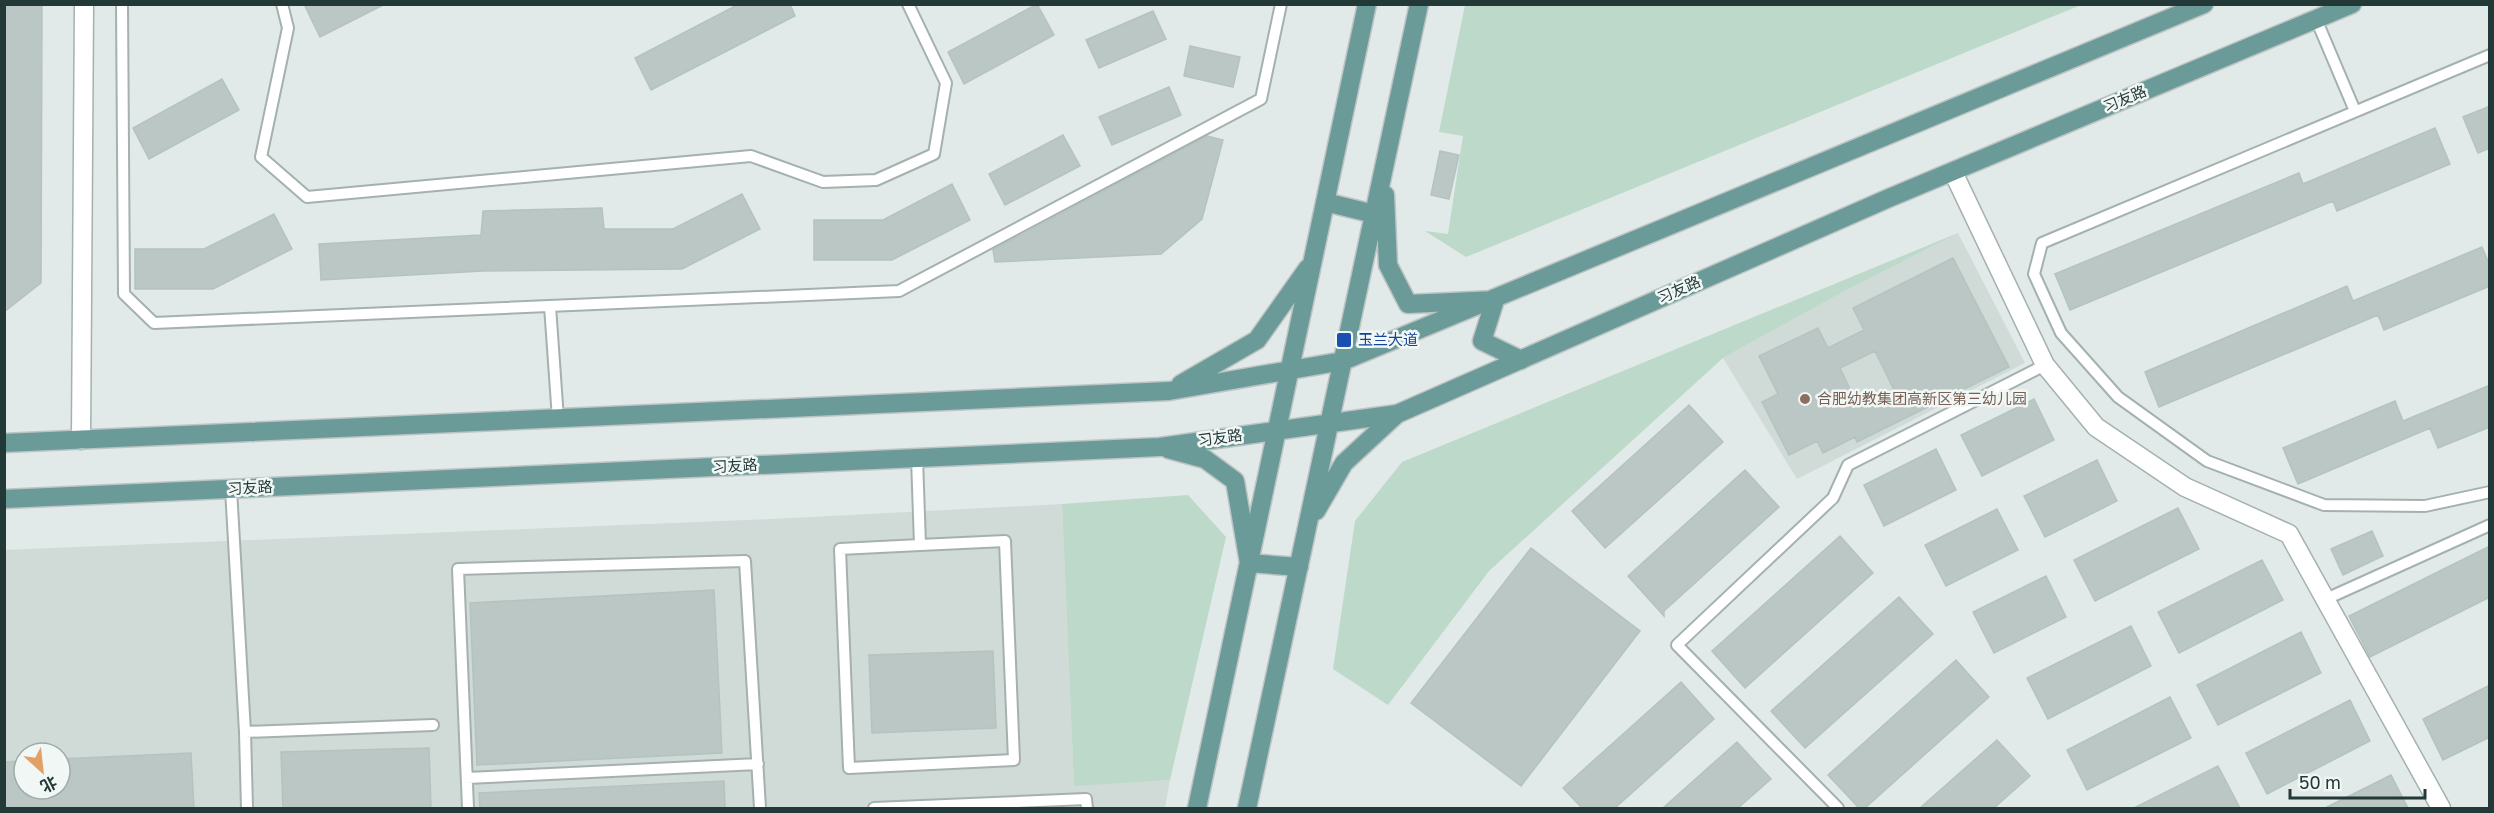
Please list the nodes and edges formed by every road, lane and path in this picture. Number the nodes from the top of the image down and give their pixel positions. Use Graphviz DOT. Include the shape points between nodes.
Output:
graph roads {
  1 [pos="84,4"];
  2 [pos="122,4"];
  3 [pos="282,4"];
  4 [pos="908,4"];
  5 [pos="1281,4"];
  6 [pos="1367,4"];
  7 [pos="1419,4"];
  8 [pos="2204,4"];
  9 [pos="2352,4"];
  10 [pos="2316,19"];
  11 [pos="2490,55"];
  12 [pos="2355,111"];
  13 [pos="1384,167"];
  14 [pos="1953,172"];
  15 [pos="1325,202"];
  16 [pos="1374,214"];
  17 [pos="1312,262"];
  18 [pos="1495,300"];
  19 [pos="549,306"];
  20 [pos="1521,360"];
  21 [pos="1343,361"];
  22 [pos="2045,365"];
  23 [pos="1289,370"];
  24 [pos="1168,391"];
  25 [pos="1396,414"];
  26 [pos="558,419"];
  27 [pos="1330,423"];
  28 [pos="1276,431"];
  29 [pos="81,440"];
  30 [pos="4,443"];
  31 [pos="1160,447"];
  32 [pos="917,458"];
  33 [pos="231,489"];
  34 [pos="2490,492"];
  35 [pos="4,499"];
  36 [pos="1308,524"];
  37 [pos="2490,525"];
  38 [pos="920,545"];
  39 [pos="1249,563"];
  40 [pos="1299,567"];
  41 [pos="2326,598"];
  42 [pos="433,725"];
  43 [pos="245,732"];
  44 [pos="758,764"];
  45 [pos="467,778"];
  46 [pos="247,808"];
  47 [pos="468,808"];
  48 [pos="760,808"];
  49 [pos="874,808"];
  50 [pos="1087,808"];
  51 [pos="1197,808"];
  52 [pos="1247,808"];
  53 [pos="1838,808"];
  54 [pos="2441,808"];
  1 -- 29 [label="street"];
  2 -- 19 [label="lane" via="124,294 154,323"];
  3 -- 4 [label="lane" via="288,28 261,157 307,197 751,156 823,182 876,180 934,154 946,83"];
  5 -- 19 [label="lane" via="1261,99 899,291"];
  6 -- 15 [label="main road"];
  7 -- 13 [label="main road"];
  8 -- 18 [label="main road"];
  9 -- 10 [label="main road, 习友路"];
  10 -- 12 [label="lane"];
  10 -- 14 [label="main road, 习友路"];
  11 -- 12 [label="lane"];
  12 -- 34 [label="lane" via="2042,243 2034,274 2061,333 2118,397 2207,461 2325,505 2425,506"];
  13 -- 16 [label="main road"];
  13 -- 18 [label="main road" via="1388,265 1408,304"];
  14 -- 20 [label="main road, 习友路"];
  14 -- 22 [label="street"];
  15 -- 16 [label="main road"];
  15 -- 17 [label="main road"];
  16 -- 21 [label="main road"];
  17 -- 23 [label="main road"];
  17 -- 24 [label="main road" via="1257,340"];
  18 -- 20 [label="main road" via="1482,341"];
  18 -- 21 [label="main road"];
  19 -- 26 [label="lane"];
  20 -- 25 [label="main road, 习友路"];
  21 -- 23 [label="main road"];
  21 -- 27 [label="main road"];
  22 -- 41 [label="street" via="2096,427 2185,487 2289,534"];
  22 -- 53 [label="lane" via="1848,465 1833,498 1677,645"];
  23 -- 24 [label="main road"];
  23 -- 28 [label="main road"];
  24 -- 26 [label="main road"];
  25 -- 27 [label="main road, 习友路"];
  25 -- 36 [label="main road" via="1344,464"];
  26 -- 29 [label="main road"];
  27 -- 28 [label="main road, 习友路"];
  27 -- 36 [label="main road"];
  28 -- 31 [label="main road, 习友路"];
  28 -- 39 [label="main road"];
  29 -- 30 [label="main road"];
  31 -- 32 [label="main road, 习友路"];
  31 -- 39 [label="main road" via="1205,459 1235,481"];
  32 -- 33 [label="main road, 习友路"];
  32 -- 38 [label="lane"];
  33 -- 35 [label="main road, 习友路"];
  33 -- 43 [label="lane"];
  36 -- 40 [label="main road"];
  37 -- 41 [label="lane"];
  38 -- 38 [label="lane" via="840,549 849,768 1014,760 1005,541"];
  39 -- 40 [label="main road"];
  39 -- 51 [label="main road"];
  40 -- 52 [label="main road"];
  41 -- 54 [label="street"];
  42 -- 43 [label="lane"];
  43 -- 46 [label="lane"];
  44 -- 45 [label="lane"];
  44 -- 45 [label="lane" via="745,561 458,569"];
  44 -- 48 [label="lane"];
  45 -- 47 [label="lane"];
  49 -- 50 [label="lane" via="1086,799"];
}
